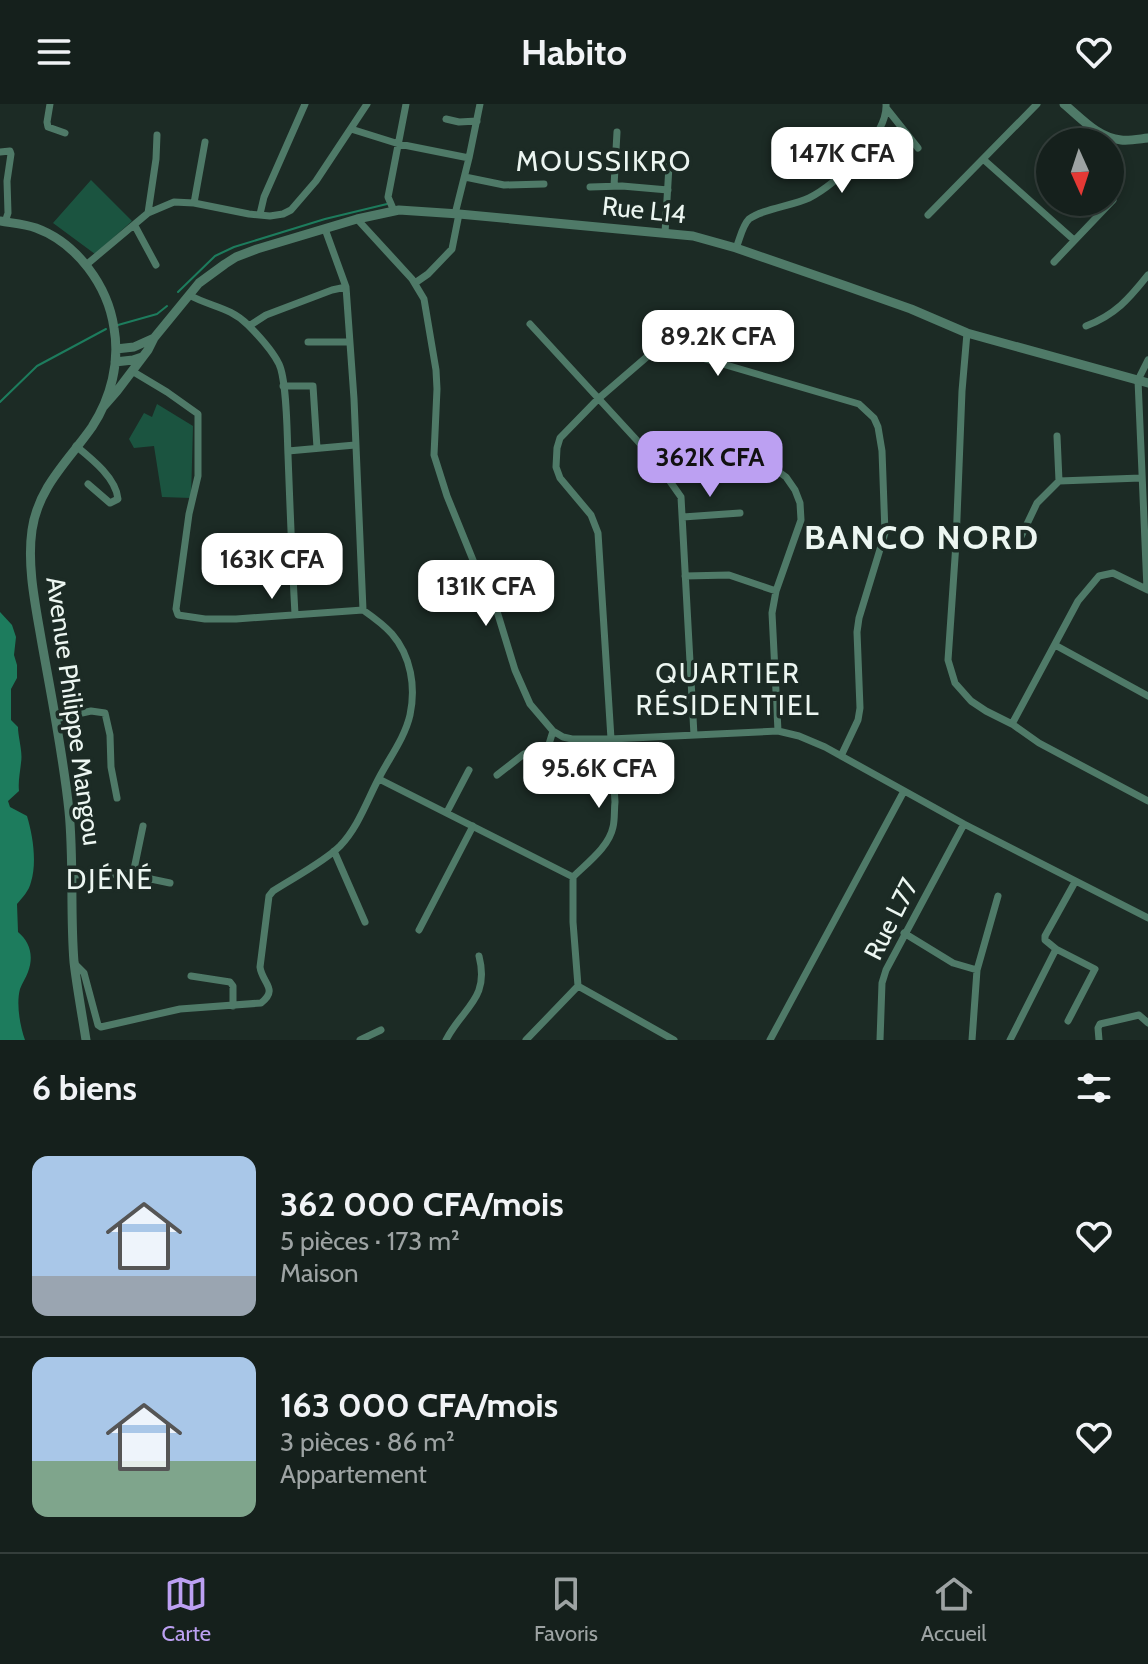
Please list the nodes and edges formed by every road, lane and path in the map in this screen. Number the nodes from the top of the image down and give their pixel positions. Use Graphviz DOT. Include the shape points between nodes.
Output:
graph roads {
  1 [pos="50,104"];
  2 [pos="305,104"];
  3 [pos="367,104"];
  4 [pos="406,104"];
  5 [pos="480,104"];
  6 [pos="1037,104"];
  7 [pos="1064,104"];
  8 [pos="886,107"];
  9 [pos="446,119"];
  10 [pos="477,121"];
  11 [pos="351,129"];
  12 [pos="617,132"];
  13 [pos="65,133"];
  14 [pos="157,135"];
  15 [pos="1148,138"];
  16 [pos="205,142"];
  17 [pos="399,144"];
  18 [pos="918,148"];
  19 [pos="0,152"];
  20 [pos="469,158"];
  21 [pos="983,159"];
  22 [pos="669,166"];
  23 [pos="465,177"];
  24 [pos="544,184"];
  25 [pos="614,186"];
  26 [pos="590,187"];
  27 [pos="668,190"];
  28 [pos="194,203"];
  29 [pos="394,211"];
  30 [pos="148,213"];
  31 [pos="260,214"];
  32 [pos="457,214"];
  33 [pos="928,215"];
  34 [pos="1097,216"];
  35 [pos="357,219"];
  36 [pos="2,221"];
  37 [pos="135,226"];
  38 [pos="325,229"];
  39 [pos="665,233"];
  40 [pos="1074,240"];
  41 [pos="736,248"];
  42 [pos="1054,262"];
  43 [pos="86,265"];
  44 [pos="156,265"];
  45 [pos="1148,275"];
  46 [pos="415,283"];
  47 [pos="346,287"];
  48 [pos="189,295"];
  49 [pos="530,324"];
  50 [pos="249,326"];
  51 [pos="1086,326"];
  52 [pos="967,333"];
  53 [pos="154,338"];
  54 [pos="308,342"];
  55 [pos="350,342"];
  56 [pos="116,349"];
  57 [pos="142,357"];
  58 [pos="1148,360"];
  59 [pos="115,362"];
  60 [pos="132,371"];
  61 [pos="1143,382"];
  62 [pos="283,386"];
  63 [pos="598,399"];
  64 [pos="103,407"];
  65 [pos="1057,436"];
  66 [pos="355,445"];
  67 [pos="76,446"];
  68 [pos="317,448"];
  69 [pos="288,451"];
  70 [pos="655,460"];
  71 [pos="1141,478"];
  72 [pos="1059,481"];
  73 [pos="88,484"];
  74 [pos="1145,489"];
  75 [pos="740,513"];
  76 [pos="683,517"];
  77 [pos="1017,545"];
  78 [pos="685,576"];
  79 [pos="1147,590"];
  80 [pos="776,591"];
  81 [pos="363,610"];
  82 [pos="295,614"];
  83 [pos="1055,645"];
  84 [pos="1148,696"];
  85 [pos="55,719"];
  86 [pos="1012,724"];
  87 [pos="553,731"];
  88 [pos="778,731"];
  89 [pos="694,735"];
  90 [pos="611,739"];
  91 [pos="841,756"];
  92 [pos="469,770"];
  93 [pos="497,775"];
  94 [pos="379,779"];
  95 [pos="904,791"];
  96 [pos="117,798"];
  97 [pos="1148,801"];
  98 [pos="447,812"];
  99 [pos="964,824"];
  100 [pos="143,826"];
  101 [pos="473,826"];
  102 [pos="334,851"];
  103 [pos="133,874"];
  104 [pos="72,875"];
  105 [pos="573,877"];
  106 [pos="1075,882"];
  107 [pos="170,883"];
  108 [pos="998,896"];
  109 [pos="1148,918"];
  110 [pos="365,922"];
  111 [pos="419,930"];
  112 [pos="904,933"];
  113 [pos="1056,949"];
  114 [pos="479,956"];
  115 [pos="75,964"];
  116 [pos="977,970"];
  117 [pos="191,976"];
  118 [pos="578,986"];
  119 [pos="233,1006"];
  120 [pos="1068,1021"];
  121 [pos="1148,1023"];
  122 [pos="381,1030"];
  123 [pos="86,1040"];
  124 [pos="360,1040"];
  125 [pos="446,1040"];
  126 [pos="526,1040"];
  127 [pos="674,1040"];
  128 [pos="770,1040"];
  129 [pos="880,1040"];
  130 [pos="972,1040"];
  131 [pos="1010,1040"];
  132 [pos="1099,1040"];
  1 -- 13 [label="street" via="48,127"];
  2 -- 31 [label="street"];
  3 -- 11 [label="street"];
  4 -- 17 [label="street"];
  5 -- 10 [label="street"];
  6 -- 21 [label="street"];
  7 -- 15 [label="street" via="1105,136"];
  8 -- 18 [label="street"];
  8 -- 41 [label="street" via="870,143 839,177 808,198 749,220"];
  9 -- 10 [label="street"];
  10 -- 20 [label="street"];
  11 -- 17 [label="street"];
  11 -- 31 [label="street" via="291,210"];
  12 -- 25 [label="street"];
  14 -- 30 [label="street"];
  16 -- 28 [label="street"];
  17 -- 20 [label="street"];
  17 -- 29 [label="street" via="388,197"];
  19 -- 36 [label="street" via="11,154 8,213"];
  20 -- 23 [label="street"];
  21 -- 33 [label="street"];
  21 -- 40 [label="street"];
  22 -- 27 [label="street"];
  23 -- 24 [label="street" via="504,185"];
  23 -- 32 [label="street"];
  25 -- 26 [label="street"];
  25 -- 27 [label="street"];
  27 -- 39 [label="street"];
  28 -- 30 [label="street" via="174,202"];
  28 -- 31 [label="street"];
  29 -- 32 [label="street, Rue L14"];
  29 -- 35 [label="street, Rue L14"];
  30 -- 37 [label="street"];
  32 -- 39 [label="street, Rue L14"];
  32 -- 46 [label="street" via="452,249"];
  34 -- 40 [label="street"];
  35 -- 38 [label="street, Rue L14"];
  35 -- 46 [label="street"];
  36 -- 43 [label="street" via="35,227"];
  37 -- 43 [label="street"];
  37 -- 44 [label="street"];
  38 -- 47 [label="street"];
  38 -- 48 [label="street, Rue L14" via="236,257"];
  39 -- 41 [label="street, Rue L14"];
  40 -- 42 [label="street"];
  41 -- 52 [label="street, Rue L14"];
  43 -- 56 [label="street" via="109,306"];
  45 -- 51 [label="street" via="1128,300"];
  46 -- 87 [label="street" via="424,299 436,370 434,455 522,688"];
  47 -- 50 [label="street"];
  47 -- 55 [label="street"];
  48 -- 50 [label="street" via="229,310"];
  48 -- 53 [label="street, Rue L14"];
  49 -- 63 [label="street"];
  50 -- 62 [label="street" via="277,361"];
  52 -- 61 [label="street, Rue L14"];
  52 -- 86 [label="street" via="948,660 955,683 971,701"];
  53 -- 56 [label="street"];
  53 -- 57 [label="street, Rue L14"];
  54 -- 55 [label="street"];
  55 -- 66 [label="street"];
  56 -- 59 [label="street"];
  57 -- 59 [label="street"];
  57 -- 60 [label="street, Rue L14"];
  58 -- 61 [label="street"];
  59 -- 64 [label="street"];
  60 -- 64 [label="street, Rue L14"];
  60 -- 82 [label="street" via="198,414 198,476 178,615 217,619"];
  61 -- 71 [label="street"];
  62 -- 68 [label="street" via="313,386"];
  62 -- 69 [label="street"];
  63 -- 70 [label="street"];
  63 -- 90 [label="street" via="560,438 556,467 598,533"];
  63 -- 91 [label="street" via="656,349 668,348 859,404 874,418 882,451 885,533 857,625 858,720"];
  64 -- 67 [label="street, Avenue Philippe Mangou"];
  65 -- 72 [label="street"];
  66 -- 68 [label="street"];
  66 -- 81 [label="street"];
  67 -- 73 [label="street" via="108,478 118,499 110,503"];
  67 -- 85 [label="street, Avenue Philippe Mangou" via="44,492 32,533 34,589"];
  68 -- 69 [label="street"];
  69 -- 82 [label="street"];
  70 -- 76 [label="street" via="681,497"];
  70 -- 80 [label="street" via="684,444 710,445 786,477 800,503 801,520"];
  71 -- 72 [label="street"];
  71 -- 74 [label="street"];
  72 -- 77 [label="street" via="1037,503"];
  74 -- 79 [label="street"];
  75 -- 76 [label="street"];
  76 -- 78 [label="street"];
  78 -- 80 [label="street" via="729,575"];
  78 -- 89 [label="street"];
  79 -- 83 [label="street" via="1113,573 1099,576 1078,601"];
  80 -- 88 [label="street" via="771,621"];
  81 -- 82 [label="street"];
  81 -- 94 [label="street" via="403,649 412,684 410,717"];
  83 -- 84 [label="street"];
  83 -- 86 [label="street"];
  85 -- 96 [label="street" via="105,713"];
  85 -- 104 [label="street, Avenue Philippe Mangou" via="69,810"];
  86 -- 97 [label="street"];
  87 -- 90 [label="street" via="572,739"];
  87 -- 93 [label="street" via="549,744 524,754"];
  88 -- 89 [label="street"];
  88 -- 91 [label="street"];
  89 -- 90 [label="street"];
  90 -- 105 [label="street" via="613,827 605,845"];
  91 -- 95 [label="street"];
  92 -- 98 [label="street"];
  94 -- 98 [label="street"];
  94 -- 102 [label="street" via="348,837"];
  95 -- 99 [label="street"];
  95 -- 128 [label="street"];
  98 -- 101 [label="street"];
  99 -- 106 [label="street"];
  99 -- 112 [label="street, Rue L77"];
  100 -- 103 [label="street"];
  101 -- 105 [label="street"];
  101 -- 111 [label="street"];
  102 -- 110 [label="street"];
  102 -- 119 [label="street" via="269,896 260,967 269,996 261,1003"];
  103 -- 104 [label="street"];
  103 -- 107 [label="street"];
  104 -- 115 [label="street, Avenue Philippe Mangou"];
  105 -- 118 [label="street"];
  106 -- 109 [label="street"];
  106 -- 113 [label="street" via="1045,936"];
  108 -- 116 [label="street"];
  112 -- 116 [label="street" via="953,963"];
  112 -- 129 [label="street, Rue L77" via="884,976"];
  113 -- 120 [label="street" via="1095,969"];
  113 -- 131 [label="street"];
  114 -- 125 [label="street" via="480,991"];
  115 -- 119 [label="street" via="84,973 101,1027 180,1009"];
  115 -- 123 [label="street, Avenue Philippe Mangou"];
  116 -- 130 [label="street"];
  117 -- 119 [label="street" via="230,982"];
  118 -- 126 [label="street"];
  118 -- 127 [label="street"];
  121 -- 132 [label="street" via="1139,1015 1100,1024"];
  122 -- 124 [label="street"];
}
